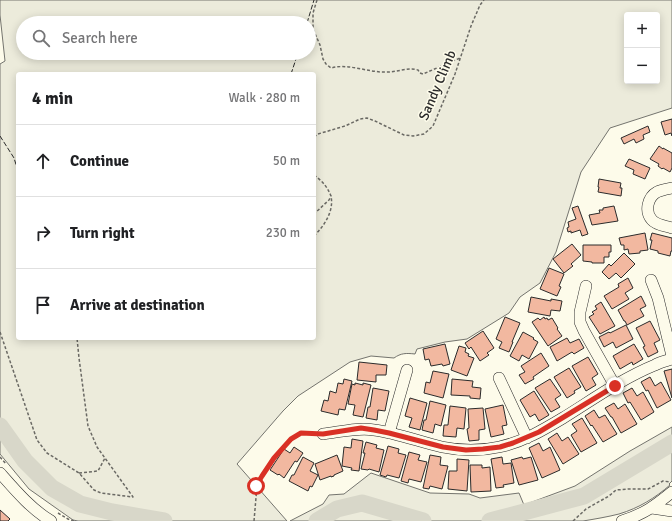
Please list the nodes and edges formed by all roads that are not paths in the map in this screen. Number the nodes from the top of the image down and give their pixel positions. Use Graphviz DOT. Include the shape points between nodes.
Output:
graph roads {
  1 [pos="672,188"];
  2 [pos="672,228"];
  3 [pos="651,280"];
  4 [pos="586,286"];
  5 [pos="672,356"];
  6 [pos="672,359"];
  7 [pos="407,370"];
  8 [pos="499,378"];
  9 [pos="615,386"];
  10 [pos="389,433"];
  11 [pos="323,434"];
  12 [pos="527,438"];
  13 [pos="3,474"];
  14 [pos="672,492"];
  15 [pos="652,508"];
  16 [pos="672,511"];
  17 [pos="53,516"];
  18 [pos="622,521"];
  1 -- 2 [label="street" via="657,192 650,198 648,212 651,219"];
  3 -- 5 [label="street"];
  4 -- 9 [label="street" via="580,322"];
  6 -- 9 [label="street" via="637,373"];
  7 -- 10 [label="street"];
  8 -- 12 [label="street"];
  9 -- 12 [label="street"];
  10 -- 11 [label="street" via="361,428"];
  10 -- 12 [label="street" via="443,447 466,450 500,447"];
  13 -- 17 [label="street" via="42,516"];
  14 -- 15 [label="street"];
  15 -- 16 [label="street"];
  15 -- 18 [label="street"];
}
